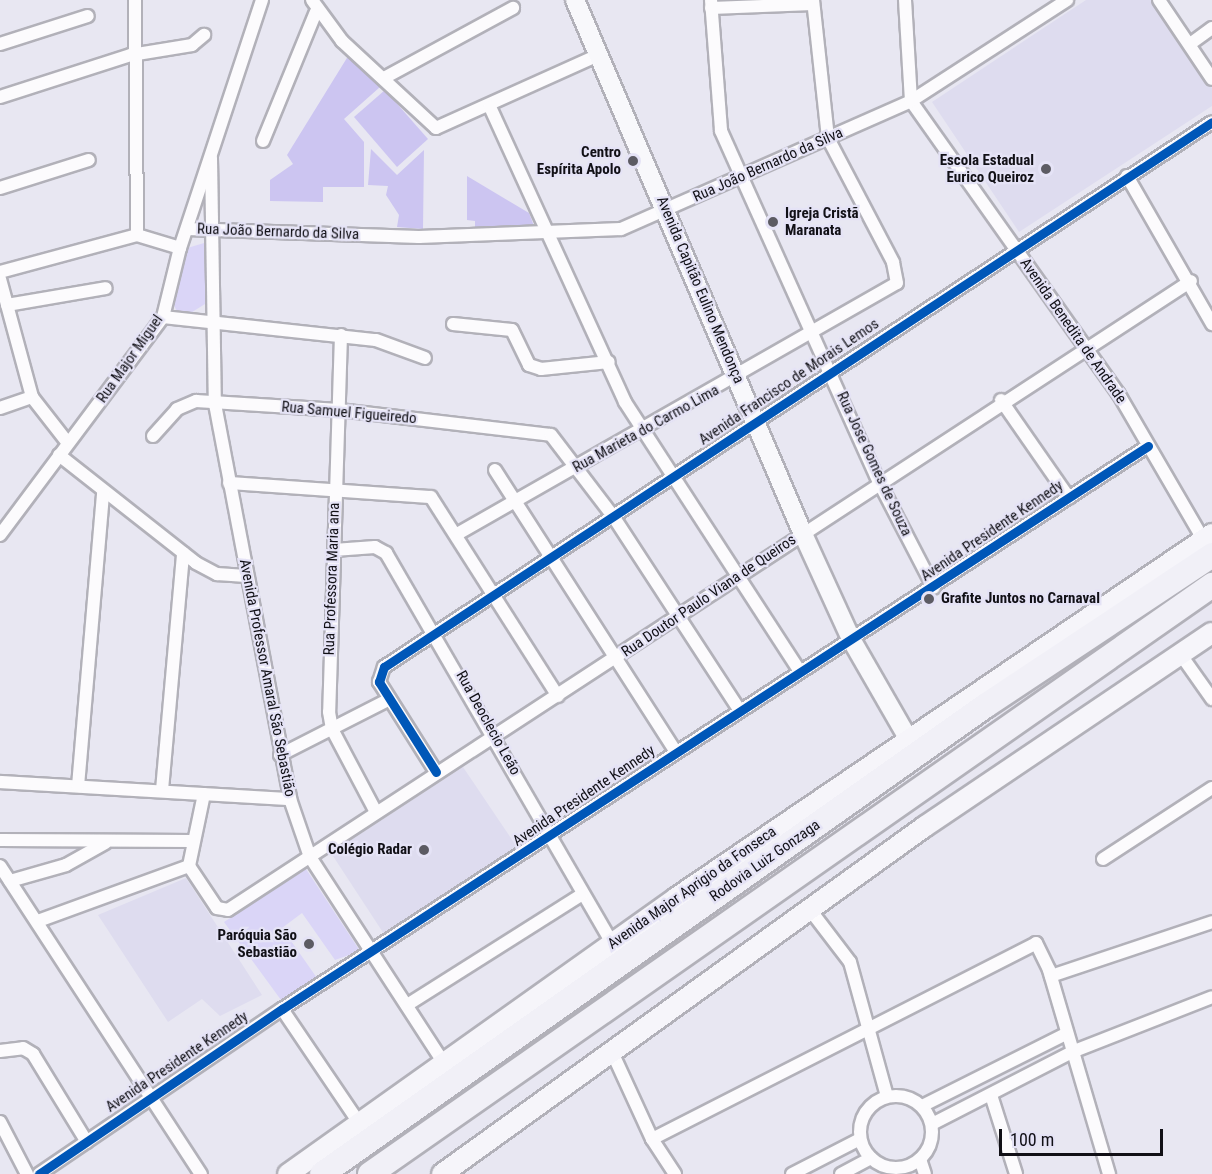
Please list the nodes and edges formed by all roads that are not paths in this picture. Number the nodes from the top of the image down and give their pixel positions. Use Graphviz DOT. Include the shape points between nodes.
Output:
graph roads {
  1 [pos="262,0"];
  2 [pos="575,0"];
  3 [pos="1067,0"];
  4 [pos="1159,0"];
  5 [pos="135,2"];
  6 [pos="813,2"];
  7 [pos="908,2"];
  8 [pos="711,4"];
  9 [pos="314,6"];
  10 [pos="513,8"];
  11 [pos="88,16"];
  12 [pos="1212,28"];
  13 [pos="204,35"];
  14 [pos="0,44"];
  15 [pos="1190,44"];
  16 [pos="131,55"];
  17 [pos="596,56"];
  18 [pos="384,78"];
  19 [pos="1212,79"];
  20 [pos="0,97"];
  21 [pos="911,101"];
  22 [pos="490,107"];
  23 [pos="1212,122"];
  24 [pos="828,138"];
  25 [pos="263,141"];
  26 [pos="211,158"];
  27 [pos="89,160"];
  28 [pos="1127,176"];
  29 [pos="742,179"];
  30 [pos="0,188"];
  31 [pos="666,210"];
  32 [pos="187,229"];
  33 [pos="215,232"];
  34 [pos="137,235"];
  35 [pos="550,236"];
  36 [pos="180,248"];
  37 [pos="1016,249"];
  38 [pos="0,272"];
  39 [pos="0,279"];
  40 [pos="1191,282"];
  41 [pos="106,288"];
  42 [pos="7,305"];
  43 [pos="163,317"];
  44 [pos="214,324"];
  45 [pos="453,324"];
  46 [pos="1212,324"];
  47 [pos="6,332"];
  48 [pos="341,335"];
  49 [pos="812,335"];
  50 [pos="1086,348"];
  51 [pos="425,358"];
  52 [pos="609,362"];
  53 [pos="831,373"];
  54 [pos="738,377"];
  55 [pos="32,397"];
  56 [pos="1001,400"];
  57 [pos="214,404"];
  58 [pos="0,408"];
  59 [pos="339,410"];
  60 [pos="757,421"];
  61 [pos="642,432"];
  62 [pos="153,436"];
  63 [pos="68,443"];
  64 [pos="1148,446"];
  65 [pos="59,455"];
  66 [pos="579,466"];
  67 [pos="495,470"];
  68 [pos="675,476"];
  69 [pos="879,482"];
  70 [pos="229,483"];
  71 [pos="336,491"];
  72 [pos="103,493"];
  73 [pos="1069,498"];
  74 [pos="516,504"];
  75 [pos="613,516"];
  76 [pos="459,533"];
  77 [pos="803,534"];
  78 [pos="0,535"];
  79 [pos="1209,543"];
  80 [pos="334,550"];
  81 [pos="183,553"];
  82 [pos="550,558"];
  83 [pos="246,576"];
  84 [pos="736,576"];
  85 [pos="1212,585"];
  86 [pos="934,588"];
  87 [pos="497,594"];
  88 [pos="677,618"];
  89 [pos="436,633"];
  90 [pos="1212,633"];
  91 [pos="851,639"];
  92 [pos="1181,655"];
  93 [pos="616,658"];
  94 [pos="799,670"];
  95 [pos="558,696"];
  96 [pos="390,699"];
  97 [pos="1212,699"];
  98 [pos="739,709"];
  99 [pos="332,729"];
  100 [pos="496,735"];
  101 [pos="909,740"];
  102 [pos="676,752"];
  103 [pos="280,754"];
  104 [pos="436,772"];
  105 [pos="0,782"];
  106 [pos="78,786"];
  107 [pos="1212,789"];
  108 [pos="162,790"];
  109 [pos="204,794"];
  110 [pos="290,799"];
  111 [pos="376,812"];
  112 [pos="550,838"];
  113 [pos="0,840"];
  114 [pos="193,841"];
  115 [pos="105,843"];
  116 [pos="310,856"];
  117 [pos="1103,859"];
  118 [pos="0,866"];
  119 [pos="189,866"];
  120 [pos="10,881"];
  121 [pos="581,895"];
  122 [pos="811,910"];
  123 [pos="38,921"];
  124 [pos="1212,921"];
  125 [pos="612,943"];
  126 [pos="371,954"];
  127 [pos="1051,976"];
  128 [pos="1212,997"];
  129 [pos="407,1005"];
  130 [pos="282,1009"];
  131 [pos="869,1028"];
  132 [pos="1066,1034"];
  133 [pos="0,1052"];
  134 [pos="612,1052"];
  135 [pos="1072,1052"];
  136 [pos="444,1063"];
  137 [pos="991,1095"];
  138 [pos="153,1096"];
  139 [pos="887,1096"];
  140 [pos="922,1106"];
  141 [pos="0,1122"];
  142 [pos="360,1124"];
  143 [pos="932,1124"];
  144 [pos="652,1139"];
  145 [pos="860,1139"];
  146 [pos="87,1142"];
  147 [pos="871,1158"];
  148 [pos="920,1159"];
  149 [pos="897,1171"];
  150 [pos="445,1173"];
  151 [pos="27,1174"];
  152 [pos="39,1174"];
  153 [pos="201,1174"];
  154 [pos="288,1174"];
  155 [pos="322,1174"];
  156 [pos="370,1174"];
  157 [pos="675,1174"];
  158 [pos="792,1174"];
  159 [pos="841,1174"];
  160 [pos="925,1174"];
  161 [pos="1016,1174"];
  162 [pos="1109,1174"];
  1 -- 26 [label="street, Rua Major Miguel"];
  2 -- 17 [label="main road, Avenida Capitão Eulino Mendonça"];
  3 -- 21 [label="street, Rua João Bernardo da Silva"];
  4 -- 15 [label="street"];
  5 -- 16 [label="street"];
  6 -- 8 [label="street"];
  6 -- 24 [label="street"];
  7 -- 21 [label="street"];
  8 -- 29 [label="street, Rua Jose Gomes de Souza" via="717,115"];
  9 -- 18 [label="street"];
  9 -- 25 [label="street"];
  10 -- 18 [label="street"];
  11 -- 14 [label="street"];
  12 -- 15 [label="street"];
  13 -- 16 [label="street" via="192,45"];
  15 -- 19 [label="street"];
  16 -- 20 [label="street"];
  16 -- 34 [label="street"];
  17 -- 22 [label="street"];
  17 -- 31 [label="main road, Avenida Capitão Eulino Mendonça"];
  18 -- 22 [label="street" via="436,128"];
  21 -- 24 [label="street, Rua João Bernardo da Silva"];
  21 -- 37 [label="street, Avenida Benedita de Andrade"];
  22 -- 35 [label="street"];
  23 -- 28 [label="street, Avenida Francisco de Morais Lemos"];
  24 -- 29 [label="street, Rua João Bernardo da Silva"];
  24 -- 49 [label="street, Rua Marieta do Carmo Lima" via="898,277 894,287"];
  26 -- 32 [label="street, Rua Major Miguel"];
  26 -- 33 [label="street, Avenida Professor Amaral São Sebastião"];
  27 -- 30 [label="street"];
  28 -- 37 [label="street, Avenida Francisco de Morais Lemos"];
  28 -- 40 [label="street"];
  29 -- 31 [label="street, Rua João Bernardo da Silva"];
  29 -- 49 [label="street, Rua Jose Gomes de Souza"];
  31 -- 35 [label="street, Rua João Bernardo da Silva" via="601,233"];
  31 -- 54 [label="main road, Avenida Capitão Eulino Mendonça"];
  32 -- 33 [label="street, Rua João Bernardo da Silva"];
  32 -- 36 [label="street, Rua Major Miguel"];
  33 -- 35 [label="street, Rua João Bernardo da Silva"];
  33 -- 44 [label="street, Avenida Professor Amaral São Sebastião"];
  34 -- 36 [label="street, Rua João Bernardo da Silva"];
  34 -- 38 [label="street"];
  35 -- 52 [label="street"];
  36 -- 43 [label="street, Rua Major Miguel"];
  37 -- 50 [label="street, Avenida Benedita de Andrade"];
  37 -- 53 [label="street, Avenida Francisco de Morais Lemos"];
  39 -- 42 [label="street"];
  40 -- 46 [label="street"];
  40 -- 50 [label="street, Rua Doutor Paulo Viana de Queiros"];
  41 -- 42 [label="street"];
  42 -- 47 [label="street"];
  43 -- 44 [label="street"];
  43 -- 63 [label="street, Rua Major Miguel"];
  44 -- 48 [label="street"];
  44 -- 57 [label="street, Avenida Professor Amaral São Sebastião"];
  45 -- 52 [label="street" via="512,330 529,365 541,369"];
  47 -- 55 [label="street"];
  48 -- 51 [label="street"];
  48 -- 59 [label="street, Rua Professora Maria ana"];
  49 -- 53 [label="street, Rua Jose Gomes de Souza"];
  49 -- 54 [label="street, Rua Marieta do Carmo Lima"];
  50 -- 56 [label="street, Rua Doutor Paulo Viana de Queiros"];
  50 -- 64 [label="street, Avenida Benedita de Andrade"];
  52 -- 61 [label="street"];
  53 -- 60 [label="street, Avenida Francisco de Morais Lemos"];
  53 -- 69 [label="street, Rua Jose Gomes de Souza"];
  54 -- 60 [label="main road, Avenida Capitão Eulino Mendonça"];
  54 -- 61 [label="street, Rua Marieta do Carmo Lima"];
  55 -- 58 [label="street"];
  55 -- 63 [label="street"];
  56 -- 69 [label="street, Rua Doutor Paulo Viana de Queiros"];
  56 -- 73 [label="street"];
  57 -- 59 [label="street, Rua Samuel Figueiredo"];
  57 -- 62 [label="street, Rua Samuel Figueiredo" via="185,403"];
  57 -- 70 [label="street, Avenida Professor Amaral São Sebastião"];
  59 -- 66 [label="street, Rua Samuel Figueiredo" via="532,430 556,439"];
  59 -- 71 [label="street, Rua Professora Maria ana"];
  60 -- 68 [label="street, Avenida Francisco de Morais Lemos"];
  60 -- 77 [label="main road, Avenida Capitão Eulino Mendonça"];
  61 -- 66 [label="street, Rua Marieta do Carmo Lima"];
  61 -- 68 [label="street"];
  63 -- 65 [label="street, Rua Major Miguel"];
  64 -- 73 [label="street, Avenida Presidente Kennedy"];
  64 -- 79 [label="street, Avenida Benedita de Andrade"];
  65 -- 72 [label="street"];
  65 -- 78 [label="street, Rua Major Miguel"];
  66 -- 74 [label="street, Rua Marieta do Carmo Lima"];
  66 -- 75 [label="street"];
  67 -- 74 [label="street"];
  68 -- 75 [label="street, Avenida Francisco de Morais Lemos"];
  68 -- 84 [label="street"];
  69 -- 77 [label="street, Rua Doutor Paulo Viana de Queiros"];
  69 -- 86 [label="street, Rua Jose Gomes de Souza"];
  70 -- 71 [label="street"];
  70 -- 83 [label="street, Avenida Professor Amaral São Sebastião"];
  71 -- 76 [label="street" via="431,497"];
  71 -- 80 [label="street, Rua Professora Maria ana"];
  72 -- 81 [label="street"];
  72 -- 106 [label="street"];
  73 -- 86 [label="street, Avenida Presidente Kennedy"];
  74 -- 76 [label="street, Rua Marieta do Carmo Lima"];
  74 -- 82 [label="street"];
  75 -- 82 [label="street, Avenida Francisco de Morais Lemos"];
  75 -- 88 [label="street"];
  76 -- 87 [label="street"];
  77 -- 84 [label="street, Rua Doutor Paulo Viana de Queiros"];
  77 -- 91 [label="main road, Avenida Capitão Eulino Mendonça"];
  79 -- 101 [label="main road, Avenida Major Aprigio da Fonseca" via="1100,609"];
  79 -- 155 [label="highway, Rodovia Luiz Gonzaga"];
  80 -- 89 [label="street, Rua Deoclecio Leão" via="381,548"];
  80 -- 99 [label="street, Rua Professora Maria ana" via="328,690"];
  81 -- 83 [label="street" via="217,574"];
  81 -- 108 [label="street"];
  82 -- 87 [label="street, Avenida Francisco de Morais Lemos"];
  82 -- 93 [label="street"];
  83 -- 103 [label="street, Avenida Professor Amaral São Sebastião"];
  84 -- 88 [label="street, Rua Doutor Paulo Viana de Queiros"];
  84 -- 94 [label="street"];
  85 -- 156 [label="highway, Rodovia Luiz Gonzaga"];
  86 -- 91 [label="street, Avenida Presidente Kennedy"];
  87 -- 89 [label="street, Avenida Francisco de Morais Lemos"];
  87 -- 95 [label="street"];
  88 -- 93 [label="street, Rua Doutor Paulo Viana de Queiros"];
  88 -- 98 [label="street"];
  89 -- 96 [label="street, Avenida Francisco de Morais Lemos" via="384,667 378,678"];
  89 -- 100 [label="street, Rua Deoclecio Leão"];
  90 -- 92 [label="main road"];
  91 -- 94 [label="street, Avenida Presidente Kennedy"];
  91 -- 101 [label="main road, Avenida Capitão Eulino Mendonça"];
  92 -- 97 [label="street"];
  92 -- 122 [label="main road" via="924,827"];
  93 -- 95 [label="street, Rua Doutor Paulo Viana de Queiros"];
  93 -- 102 [label="street"];
  94 -- 98 [label="street, Avenida Presidente Kennedy"];
  95 -- 100 [label="street, Rua Doutor Paulo Viana de Queiros"];
  96 -- 99 [label="street"];
  96 -- 104 [label="street"];
  98 -- 102 [label="street, Avenida Presidente Kennedy"];
  99 -- 103 [label="street"];
  99 -- 111 [label="street, Rua Professora Maria ana"];
  100 -- 104 [label="street, Rua Doutor Paulo Viana de Queiros"];
  100 -- 112 [label="street, Rua Deoclecio Leão"];
  101 -- 125 [label="main road, Avenida Major Aprigio da Fonseca"];
  102 -- 112 [label="street, Avenida Presidente Kennedy"];
  103 -- 110 [label="street, Avenida Professor Amaral São Sebastião"];
  104 -- 111 [label="street, Rua Doutor Paulo Viana de Queiros"];
  105 -- 106 [label="street"];
  106 -- 108 [label="street"];
  107 -- 117 [label="street"];
  108 -- 109 [label="street"];
  109 -- 110 [label="street"];
  109 -- 114 [label="street"];
  110 -- 116 [label="street, Avenida Professor Amaral São Sebastião"];
  111 -- 116 [label="street, Rua Doutor Paulo Viana de Queiros"];
  112 -- 121 [label="street, Rua Deoclecio Leão"];
  112 -- 126 [label="street, Avenida Presidente Kennedy"];
  113 -- 115 [label="street" via="73,837"];
  114 -- 115 [label="street"];
  114 -- 119 [label="street"];
  115 -- 120 [label="street" via="66,865"];
  116 -- 119 [label="street, Rua Doutor Paulo Viana de Queiros" via="228,910 217,908"];
  116 -- 126 [label="street, Avenida Professor Amaral São Sebastião"];
  118 -- 120 [label="street"];
  119 -- 123 [label="street"];
  120 -- 123 [label="street"];
  121 -- 125 [label="street, Rua Deoclecio Leão"];
  121 -- 129 [label="street"];
  122 -- 131 [label="street" via="846,955"];
  122 -- 134 [label="main road"];
  123 -- 138 [label="street"];
  124 -- 127 [label="street"];
  125 -- 136 [label="main road, Avenida Major Aprigio da Fonseca"];
  126 -- 129 [label="street, Avenida Professor Amaral São Sebastião"];
  126 -- 130 [label="street, Avenida Presidente Kennedy"];
  127 -- 131 [label="street" via="1038,943"];
  127 -- 132 [label="street"];
  128 -- 135 [label="street"];
  129 -- 136 [label="street, Avenida Professor Amaral São Sebastião"];
  130 -- 138 [label="street, Avenida Presidente Kennedy"];
  130 -- 142 [label="street"];
  131 -- 139 [label="street"];
  131 -- 144 [label="street"];
  132 -- 135 [label="street"];
  132 -- 140 [label="street"];
  133 -- 146 [label="street" via="23,1048 33,1054"];
  134 -- 144 [label="street"];
  134 -- 150 [label="main road"];
  135 -- 137 [label="street"];
  135 -- 162 [label="street"];
  136 -- 142 [label="main road, Avenida Major Aprigio da Fonseca"];
  137 -- 143 [label="street"];
  137 -- 161 [label="street"];
  138 -- 146 [label="street, Avenida Presidente Kennedy"];
  138 -- 153 [label="street"];
  139 -- 140 [label="street" via="906,1097"];
  139 -- 145 [label="street" via="868,1107"];
  140 -- 143 [label="street"];
  141 -- 151 [label="street"];
  142 -- 154 [label="main road, Avenida Major Aprigio da Fonseca"];
  143 -- 148 [label="street" via="930,1143"];
  144 -- 157 [label="street"];
  145 -- 147 [label="street"];
  145 -- 158 [label="street"];
  146 -- 152 [label="street, Avenida Presidente Kennedy"];
  147 -- 149 [label="street"];
  147 -- 159 [label="street"];
  148 -- 149 [label="street"];
  148 -- 160 [label="street"];
}
